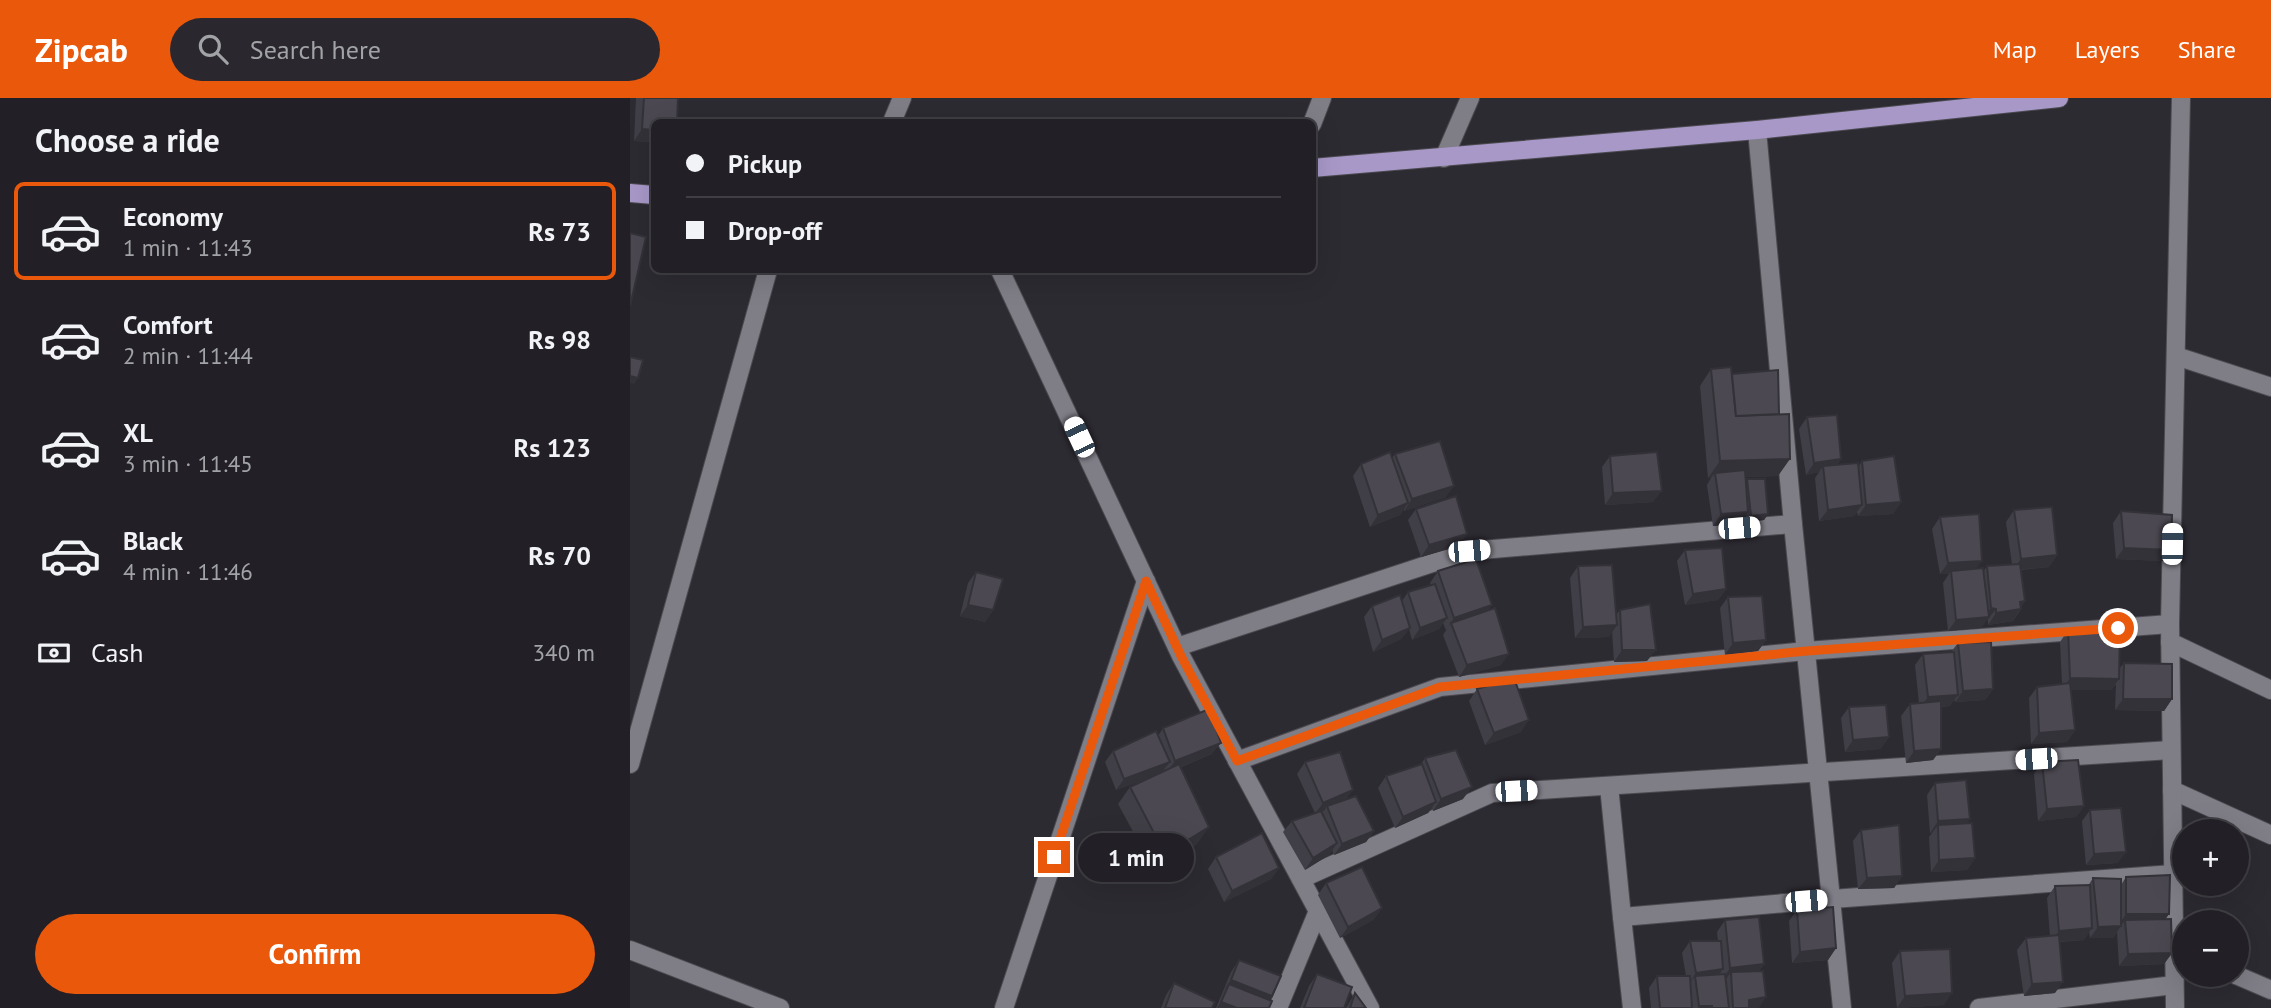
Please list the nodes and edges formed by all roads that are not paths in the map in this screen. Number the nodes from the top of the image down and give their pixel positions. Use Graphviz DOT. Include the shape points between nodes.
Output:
graph roads {
  1 [pos="902,98"];
  2 [pos="1322,98"];
  3 [pos="1470,98"];
  4 [pos="2059,98"];
  5 [pos="2181,98"];
  6 [pos="893,119"];
  7 [pos="1314,119"];
  8 [pos="1757,130"];
  9 [pos="1444,158"];
  10 [pos="1316,168"];
  11 [pos="630,193"];
  12 [pos="651,195"];
  13 [pos="767,273"];
  14 [pos="1001,273"];
  15 [pos="2176,356"];
  16 [pos="2271,387"];
  17 [pos="1793,524"];
  18 [pos="1146,581"];
  19 [pos="2170,633"];
  20 [pos="1177,647"];
  21 [pos="1807,651"];
  22 [pos="2271,690"];
  23 [pos="2171,750"];
  24 [pos="1237,761"];
  25 [pos="630,764"];
  26 [pos="1819,773"];
  27 [pos="1609,786"];
  28 [pos="2172,790"];
  29 [pos="2172,819"];
  30 [pos="2271,835"];
  31 [pos="2172,874"];
  32 [pos="1301,879"];
  33 [pos="1832,899"];
  34 [pos="1318,911"];
  35 [pos="1622,917"];
  36 [pos="631,952"];
  37 [pos="2249,981"];
  38 [pos="2172,985"];
  39 [pos="2174,987"];
  40 [pos="2271,990"];
  41 [pos="750,1002"];
  42 [pos="780,1008"];
  43 [pos="1004,1008"];
  44 [pos="1279,1008"];
  45 [pos="1370,1008"];
  46 [pos="1632,1008"];
  47 [pos="1842,1008"];
  48 [pos="1979,1008"];
  49 [pos="2175,1008"];
  1 -- 6 [label="street"];
  2 -- 7 [label="street"];
  3 -- 9 [label="street"];
  4 -- 8 [label="main road"];
  5 -- 15 [label="street"];
  8 -- 9 [label="main road"];
  8 -- 17 [label="street"];
  9 -- 10 [label="main road"];
  11 -- 12 [label="main road"];
  13 -- 25 [label="street"];
  14 -- 18 [label="street"];
  15 -- 16 [label="street"];
  15 -- 19 [label="street"];
  17 -- 20 [label="street" via="1469,551"];
  17 -- 21 [label="street"];
  18 -- 20 [label="street"];
  18 -- 43 [label="street"];
  19 -- 21 [label="street"];
  19 -- 22 [label="street"];
  19 -- 23 [label="street"];
  20 -- 24 [label="street"];
  21 -- 24 [label="street" via="1440,687"];
  21 -- 26 [label="street"];
  23 -- 26 [label="street"];
  23 -- 28 [label="street"];
  24 -- 32 [label="street"];
  26 -- 27 [label="street"];
  26 -- 33 [label="street"];
  27 -- 32 [label="street" via="1492,793"];
  27 -- 35 [label="street"];
  28 -- 29 [label="street"];
  28 -- 30 [label="street"];
  31 -- 33 [label="street"];
  32 -- 34 [label="street"];
  33 -- 35 [label="street"];
  33 -- 47 [label="street"];
  34 -- 44 [label="street"];
  34 -- 45 [label="street"];
  35 -- 46 [label="street"];
  36 -- 41 [label="street"];
  37 -- 40 [label="street"];
  38 -- 48 [label="street"];
  39 -- 49 [label="street"];
  41 -- 42 [label="street"];
}
